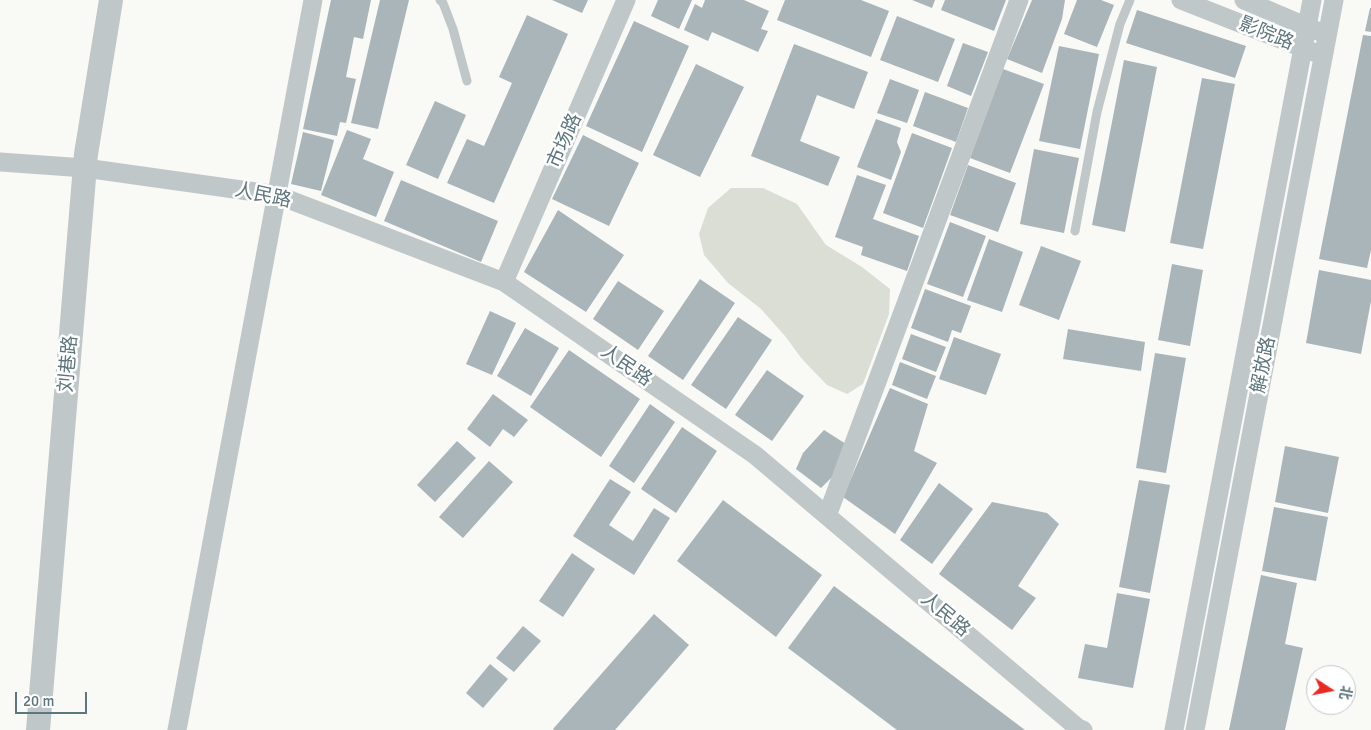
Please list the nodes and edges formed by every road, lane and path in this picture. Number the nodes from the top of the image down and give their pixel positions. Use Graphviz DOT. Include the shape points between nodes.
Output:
graph roads {
  1 [pos="111,0"];
  2 [pos="313,0"];
  3 [pos="440,0"];
  4 [pos="626,0"];
  5 [pos="1019,0"];
  6 [pos="1130,0"];
  7 [pos="1181,0"];
  8 [pos="1244,0"];
  9 [pos="1312,0"];
  10 [pos="1334,0"];
  11 [pos="1307,26"];
  12 [pos="1327,36"];
  13 [pos="1303,49"];
  14 [pos="1323,56"];
  15 [pos="467,81"];
  16 [pos="0,162"];
  17 [pos="85,168"];
  18 [pos="277,195"];
  19 [pos="1075,231"];
  20 [pos="504,282"];
  21 [pos="827,516"];
  22 [pos="38,730"];
  23 [pos="177,730"];
  24 [pos="1084,730"];
  25 [pos="1174,730"];
  26 [pos="1195,730"];
  1 -- 17 [label="street, 刘巷路"];
  2 -- 18 [label="street"];
  3 -- 15 [label="lane" via="453,29"];
  4 -- 20 [label="street, 市场路"];
  5 -- 21 [label="street"];
  6 -- 19 [label="lane" via="1120,24 1097,112"];
  7 -- 13 [label="street, 影院路"];
  8 -- 11 [label="street"];
  9 -- 11 [label="street, 解放路"];
  10 -- 12 [label="street, 解放路"];
  11 -- 12 [label="street"];
  11 -- 13 [label="street, 解放路"];
  12 -- 14 [label="street, 解放路"];
  13 -- 14 [label="street, 影院路"];
  13 -- 25 [label="street, 解放路"];
  14 -- 26 [label="street, 解放路"];
  16 -- 17 [label="street, 人民路"];
  17 -- 18 [label="street, 人民路"];
  17 -- 22 [label="street, 刘巷路"];
  18 -- 20 [label="street, 人民路"];
  18 -- 23 [label="street"];
  20 -- 21 [label="street, 人民路" via="755,455"];
  21 -- 24 [label="street, 人民路"];
}
